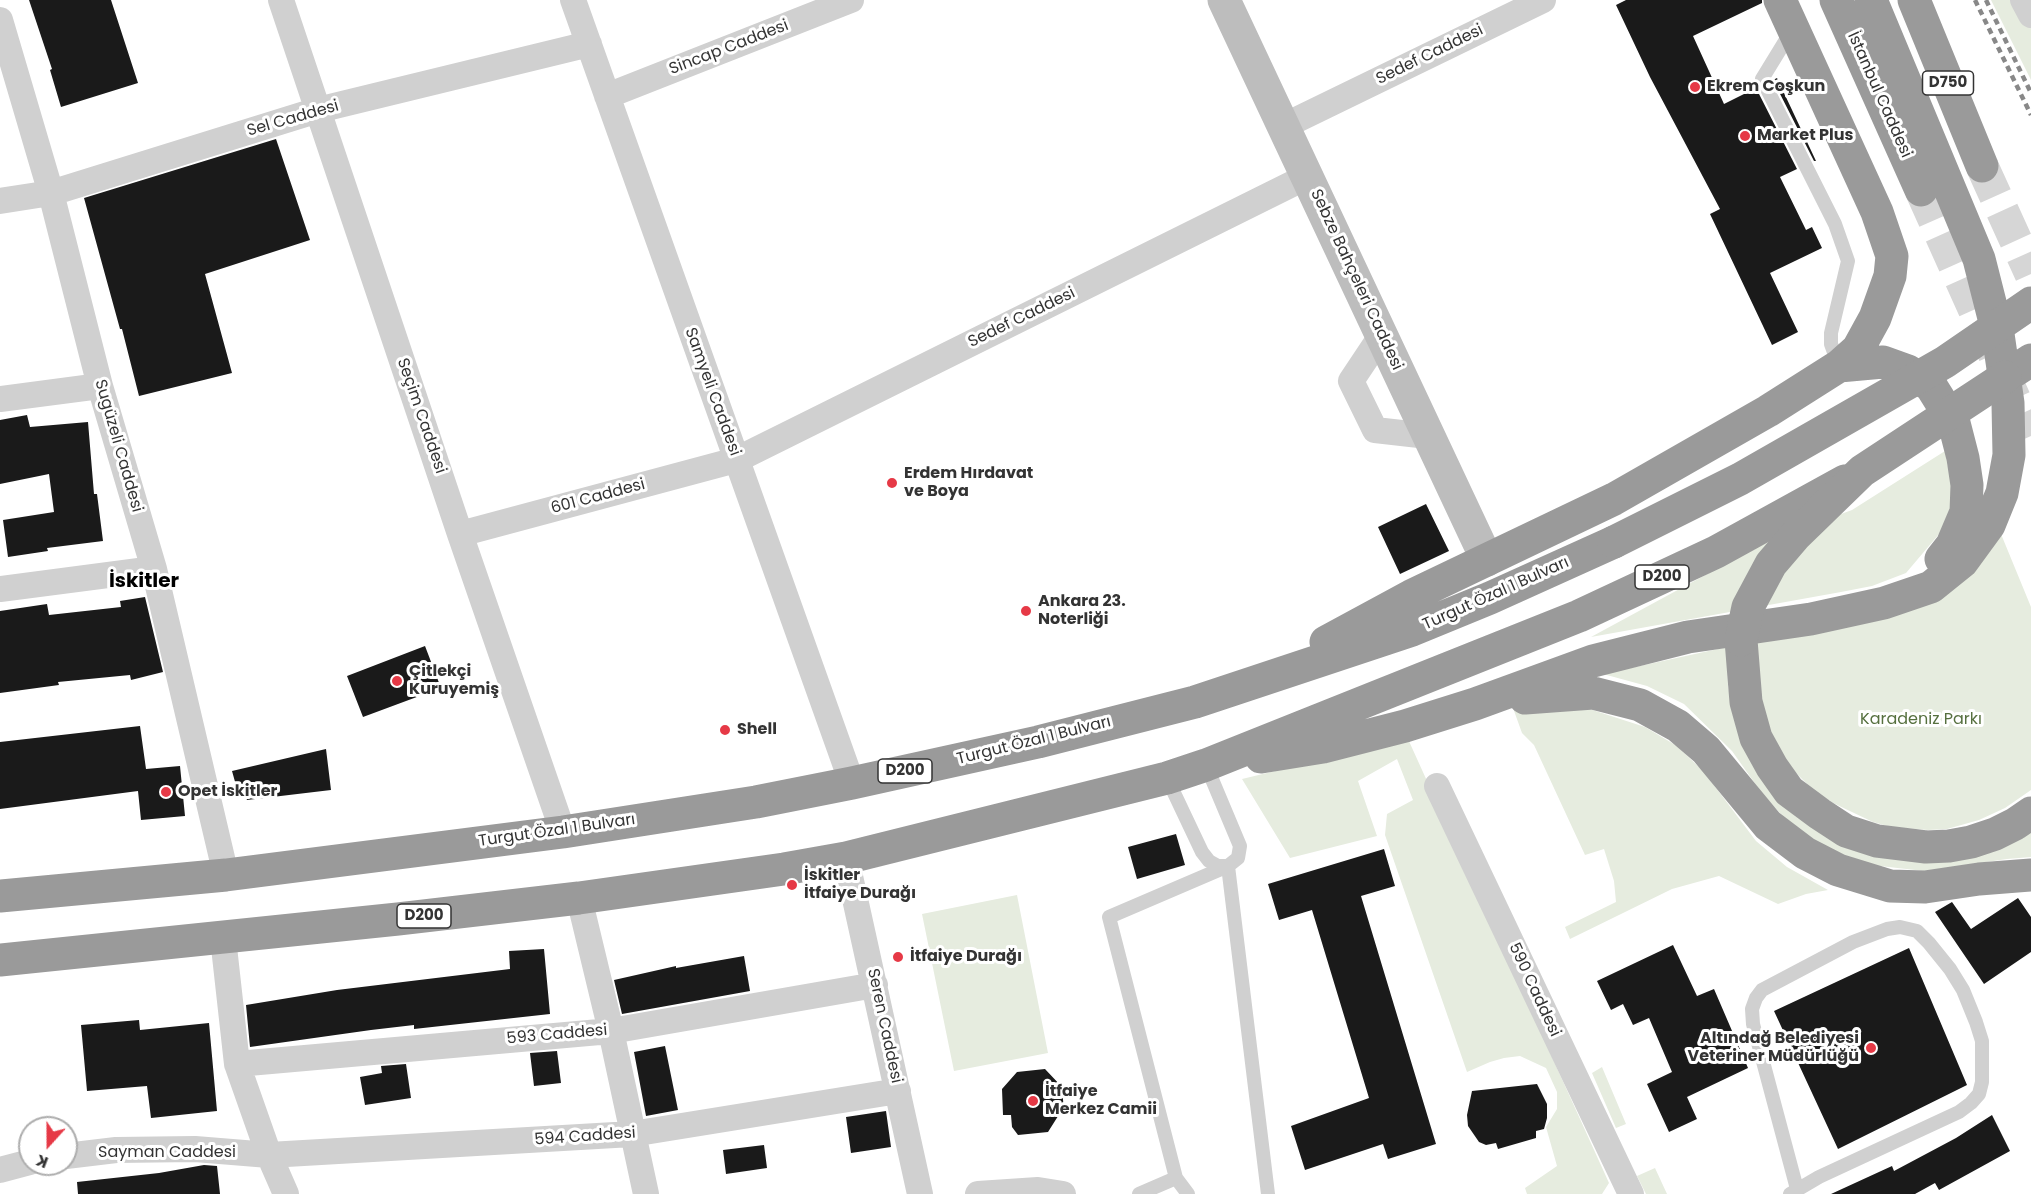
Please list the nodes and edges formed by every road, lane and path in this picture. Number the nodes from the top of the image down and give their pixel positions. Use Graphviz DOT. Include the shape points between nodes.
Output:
graph roads {
  1 [pos="281,0"];
  2 [pos="573,0"];
  3 [pos="851,0"];
  4 [pos="1224,0"];
  5 [pos="1543,0"];
  6 [pos="1836,0"];
  7 [pos="1871,0"];
  8 [pos="1914,0"];
  9 [pos="2023,0"];
  10 [pos="1786,14"];
  11 [pos="2031,15"];
  12 [pos="0,20"];
  13 [pos="588,44"];
  14 [pos="607,96"];
  15 [pos="318,110"];
  16 [pos="1284,126"];
  17 [pos="1982,166"];
  18 [pos="1308,176"];
  19 [pos="1921,190"];
  20 [pos="51,193"];
  21 [pos="0,201"];
  22 [pos="2031,303"];
  23 [pos="1381,336"];
  24 [pos="1839,366"];
  25 [pos="2018,368"];
  26 [pos="100,386"];
  27 [pos="0,399"];
  28 [pos="1428,436"];
  29 [pos="736,460"];
  30 [pos="1862,471"];
  31 [pos="460,534"];
  32 [pos="1487,560"];
  33 [pos="154,569"];
  34 [pos="0,589"];
  35 [pos="1884,603"];
  36 [pos="1242,687"];
  37 [pos="1475,704"];
  38 [pos="1206,765"];
  39 [pos="1167,778"];
  40 [pos="852,783"];
  41 [pos="1437,786"];
  42 [pos="2031,813"];
  43 [pos="563,832"];
  44 [pos="846,858"];
  45 [pos="1228,866"];
  46 [pos="226,875"];
  47 [pos="2031,875"];
  48 [pos="0,896"];
  49 [pos="579,898"];
  50 [pos="223,938"];
  51 [pos="0,960"];
  52 [pos="875,985"];
  53 [pos="611,1031"];
  54 [pos="237,1064"];
  55 [pos="898,1091"];
  56 [pos="632,1134"];
  57 [pos="78,1155"];
  58 [pos="268,1155"];
  59 [pos="18,1165"];
  60 [pos="0,1170"];
  61 [pos="1176,1178"];
  62 [pos="1793,1192"];
  63 [pos="285,1194"];
  64 [pos="646,1194"];
  65 [pos="920,1194"];
  66 [pos="978,1194"];
  67 [pos="1063,1194"];
  68 [pos="1139,1194"];
  69 [pos="1188,1194"];
  70 [pos="1268,1194"];
  71 [pos="1631,1194"];
  1 -- 15 [label="street, Seçim Caddesi"];
  2 -- 13 [label="street, Samyeli Caddesi"];
  3 -- 14 [label="street, Sincap Caddesi"];
  4 -- 16 [label="street, Sebze Bahçeleri Caddesi"];
  5 -- 16 [label="street, Sedef Caddesi"];
  6 -- 19 [label="highway, İstanbul Caddesi"];
  7 -- 35 [label="highway" via="1978,259 1998,334 2008,403 2009,455 2002,493 1989,525 1962,562 1931,587"];
  8 -- 17 [label="highway, D750"];
  9 -- 11 [label="street"];
  10 -- 24 [label="lane" via="1762,79 1835,224 1848,261 1831,333"];
  10 -- 24 [label="highway" via="1877,212 1892,256 1890,276 1875,318 1858,349"];
  12 -- 20 [label="street, Sugüzeli Caddesi"];
  13 -- 14 [label="street, Samyeli Caddesi"];
  13 -- 15 [label="street, Sel Caddesi"];
  14 -- 29 [label="street, Samyeli Caddesi"];
  15 -- 20 [label="street, Sel Caddesi"];
  15 -- 31 [label="street, Seçim Caddesi"];
  16 -- 18 [label="street, Sebze Bahçeleri Caddesi"];
  18 -- 23 [label="street, Sebze Bahçeleri Caddesi"];
  18 -- 29 [label="street, Sedef Caddesi"];
  20 -- 21 [label="street, Sel Caddesi"];
  20 -- 26 [label="street, Sugüzeli Caddesi"];
  22 -- 36 [label="highway, Turgut Özal 1 Bulvarı / D200, bridge" via="1945,362 1740,479 1614,542 1412,630"];
  23 -- 28 [label="street, Sebze Bahçeleri Caddesi"];
  23 -- 28 [label="street" via="1351,381 1375,430"];
  24 -- 32 [label="highway" via="1614,499"];
  24 -- 35 [label="highway" via="1883,362 1908,371 1931,386 1954,423 1963,458 1966,512 1952,545 1941,560"];
  25 -- 30 [label="highway, D200, bridge"];
  26 -- 27 [label="street"];
  26 -- 33 [label="street, Sugüzeli Caddesi"];
  28 -- 32 [label="street, Sebze Bahçeleri Caddesi"];
  29 -- 31 [label="street, 601 Caddesi"];
  29 -- 40 [label="street, Samyeli Caddesi"];
  30 -- 38 [label="highway, D200, bridge" via="1716,552 1579,616"];
  30 -- 42 [label="highway, bridge" via="1771,564 1748,607 1741,640 1746,702 1756,738 1789,791 1846,831 1877,841 1949,846 1995,834"];
  31 -- 43 [label="street, Seçim Caddesi"];
  32 -- 36 [label="highway" via="1411,596"];
  33 -- 34 [label="street"];
  33 -- 46 [label="street, Sugüzeli Caddesi"];
  35 -- 37 [label="highway" via="1811,619 1688,637 1631,651"];
  36 -- 40 [label="highway, Turgut Özal 1 Bulvarı / D200" via="1038,742"];
  37 -- 38 [label="highway" via="1323,747"];
  37 -- 47 [label="highway" via="1593,693 1640,705 1678,726 1706,750 1768,825 1805,853 1838,870 1890,886 1925,887"];
  38 -- 39 [label="highway, D200"];
  38 -- 45 [label="lane" via="1240,846 1238,858"];
  39 -- 44 [label="highway, D200"];
  39 -- 45 [label="lane" via="1202,852 1218,866"];
  40 -- 43 [label="highway, Turgut Özal 1 Bulvarı / D200"];
  41 -- 71 [label="street, 590 Caddesi"];
  43 -- 46 [label="highway, Turgut Özal 1 Bulvarı / D200"];
  44 -- 49 [label="highway, D200"];
  44 -- 52 [label="street, Seren Caddesi"];
  45 -- 61 [label="lane" via="1109,917"];
  45 -- 70 [label="lane"];
  46 -- 48 [label="highway, Turgut Özal 1 Bulvarı / D200"];
  49 -- 50 [label="highway, D200"];
  49 -- 53 [label="street"];
  50 -- 51 [label="highway, D200"];
  50 -- 54 [label="street"];
  52 -- 53 [label="street, 593 Caddesi"];
  52 -- 55 [label="street, Seren Caddesi"];
  53 -- 54 [label="street, 593 Caddesi"];
  53 -- 56 [label="street"];
  54 -- 58 [label="street"];
  55 -- 56 [label="street, 594 Caddesi"];
  55 -- 65 [label="street, Seren Caddesi"];
  56 -- 58 [label="street, 594 Caddesi"];
  56 -- 64 [label="street"];
  57 -- 58 [label="street, Sayman Caddesi" via="195,1149"];
  58 -- 63 [label="street"];
  59 -- 60 [label="street"];
  61 -- 68 [label="lane"];
  61 -- 69 [label="lane"];
  62 -- 62 [label="lane" via="1959,1112 1979,1094 1982,1041 1976,1022 1950,969 1917,931 1887,929 1853,942 1762,990 1756,998 1753,1024"];
  66 -- 67 [label="street" via="1038,1190"];
}
